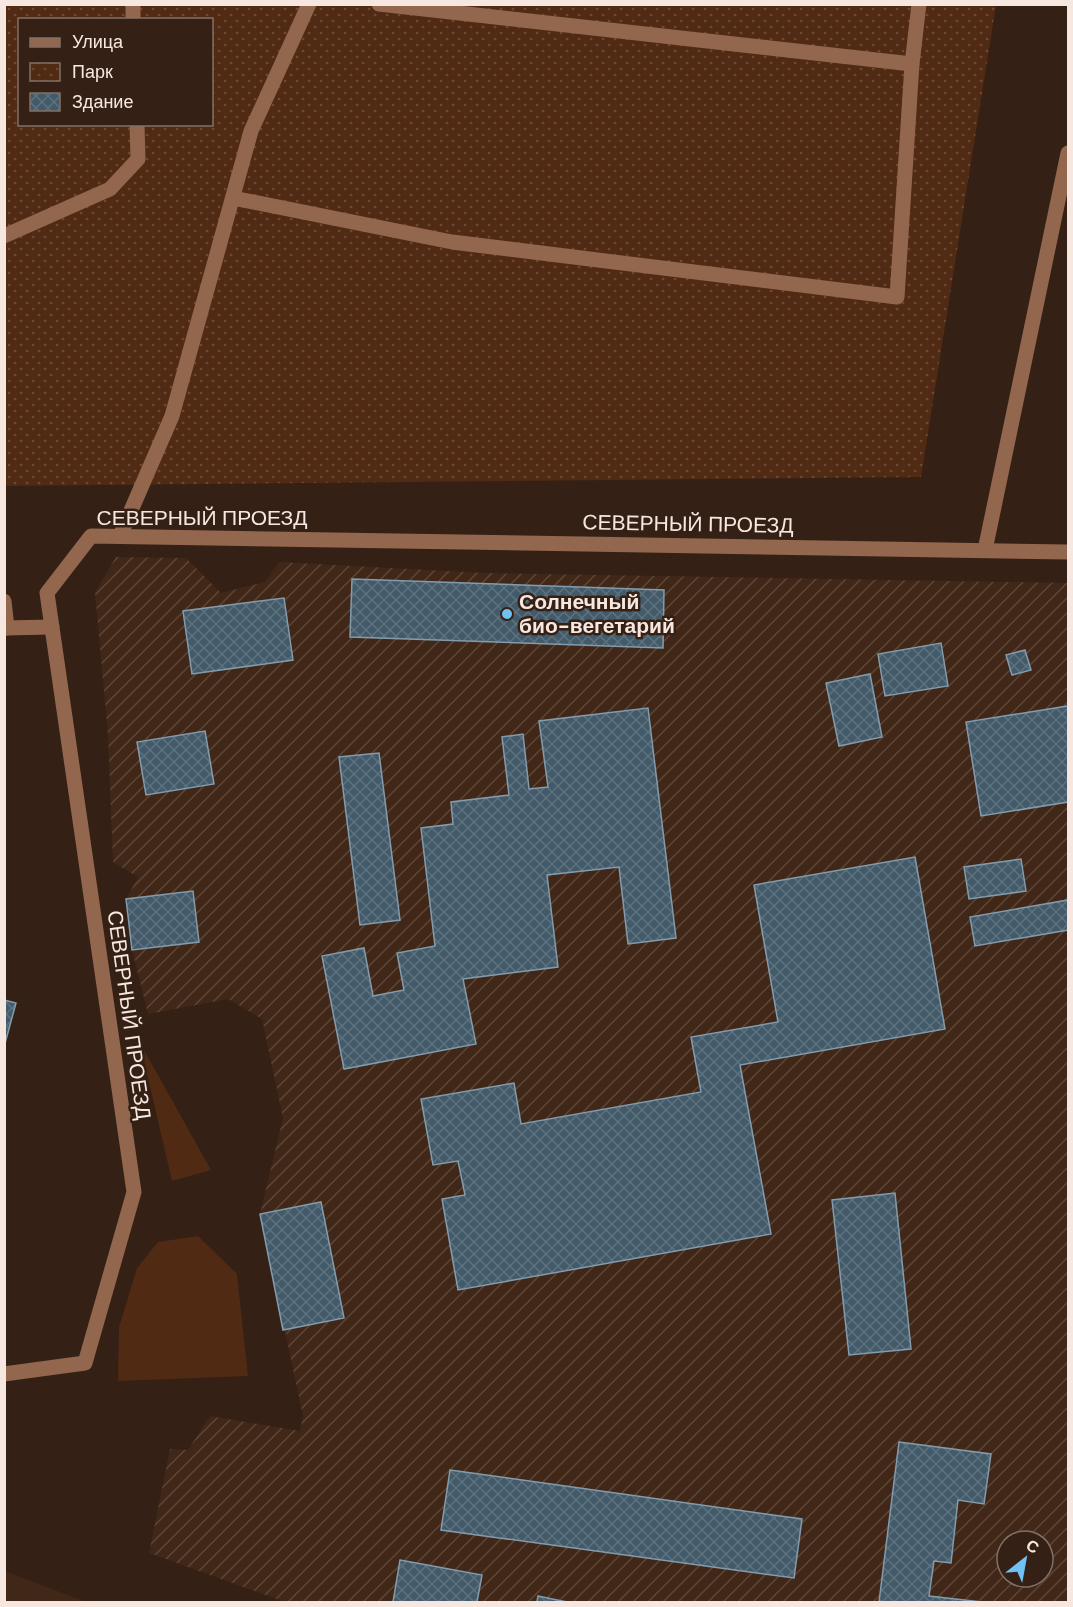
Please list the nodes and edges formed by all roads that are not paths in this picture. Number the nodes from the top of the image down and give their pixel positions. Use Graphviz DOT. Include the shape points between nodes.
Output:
graph roads {
  1 [pos="309,4"];
  2 [pos="379,4"];
  3 [pos="920,4"];
  4 [pos="912,63"];
  5 [pos="137,126"];
  6 [pos="1068,153"];
  7 [pos="233,198"];
  8 [pos="4,236"];
  9 [pos="120,536"];
  10 [pos="985,550"];
  11 [pos="1068,552"];
  12 [pos="4,601"];
  13 [pos="52,627"];
  14 [pos="6,628"];
  15 [pos="4,1374"];
  1 -- 7 [label="street" via="251,131"];
  2 -- 4 [label="street"];
  3 -- 4 [label="street"];
  4 -- 7 [label="street" via="897,297 452,242"];
  5 -- 8 [label="street" via="138,159 110,189"];
  6 -- 10 [label="street"];
  7 -- 9 [label="street" via="172,416"];
  9 -- 10 [label="street, СЕВЕРНЫЙ ПРОЕЗД"];
  9 -- 13 [label="street, СЕВЕРНЫЙ ПРОЕЗД" via="91,536 47,593"];
  10 -- 11 [label="street, СЕВЕРНЫЙ ПРОЕЗД"];
  12 -- 14 [label="street"];
  13 -- 14 [label="street"];
  13 -- 15 [label="street, СЕВЕРНЫЙ ПРОЕЗД" via="134,1192 85,1363"];
}
